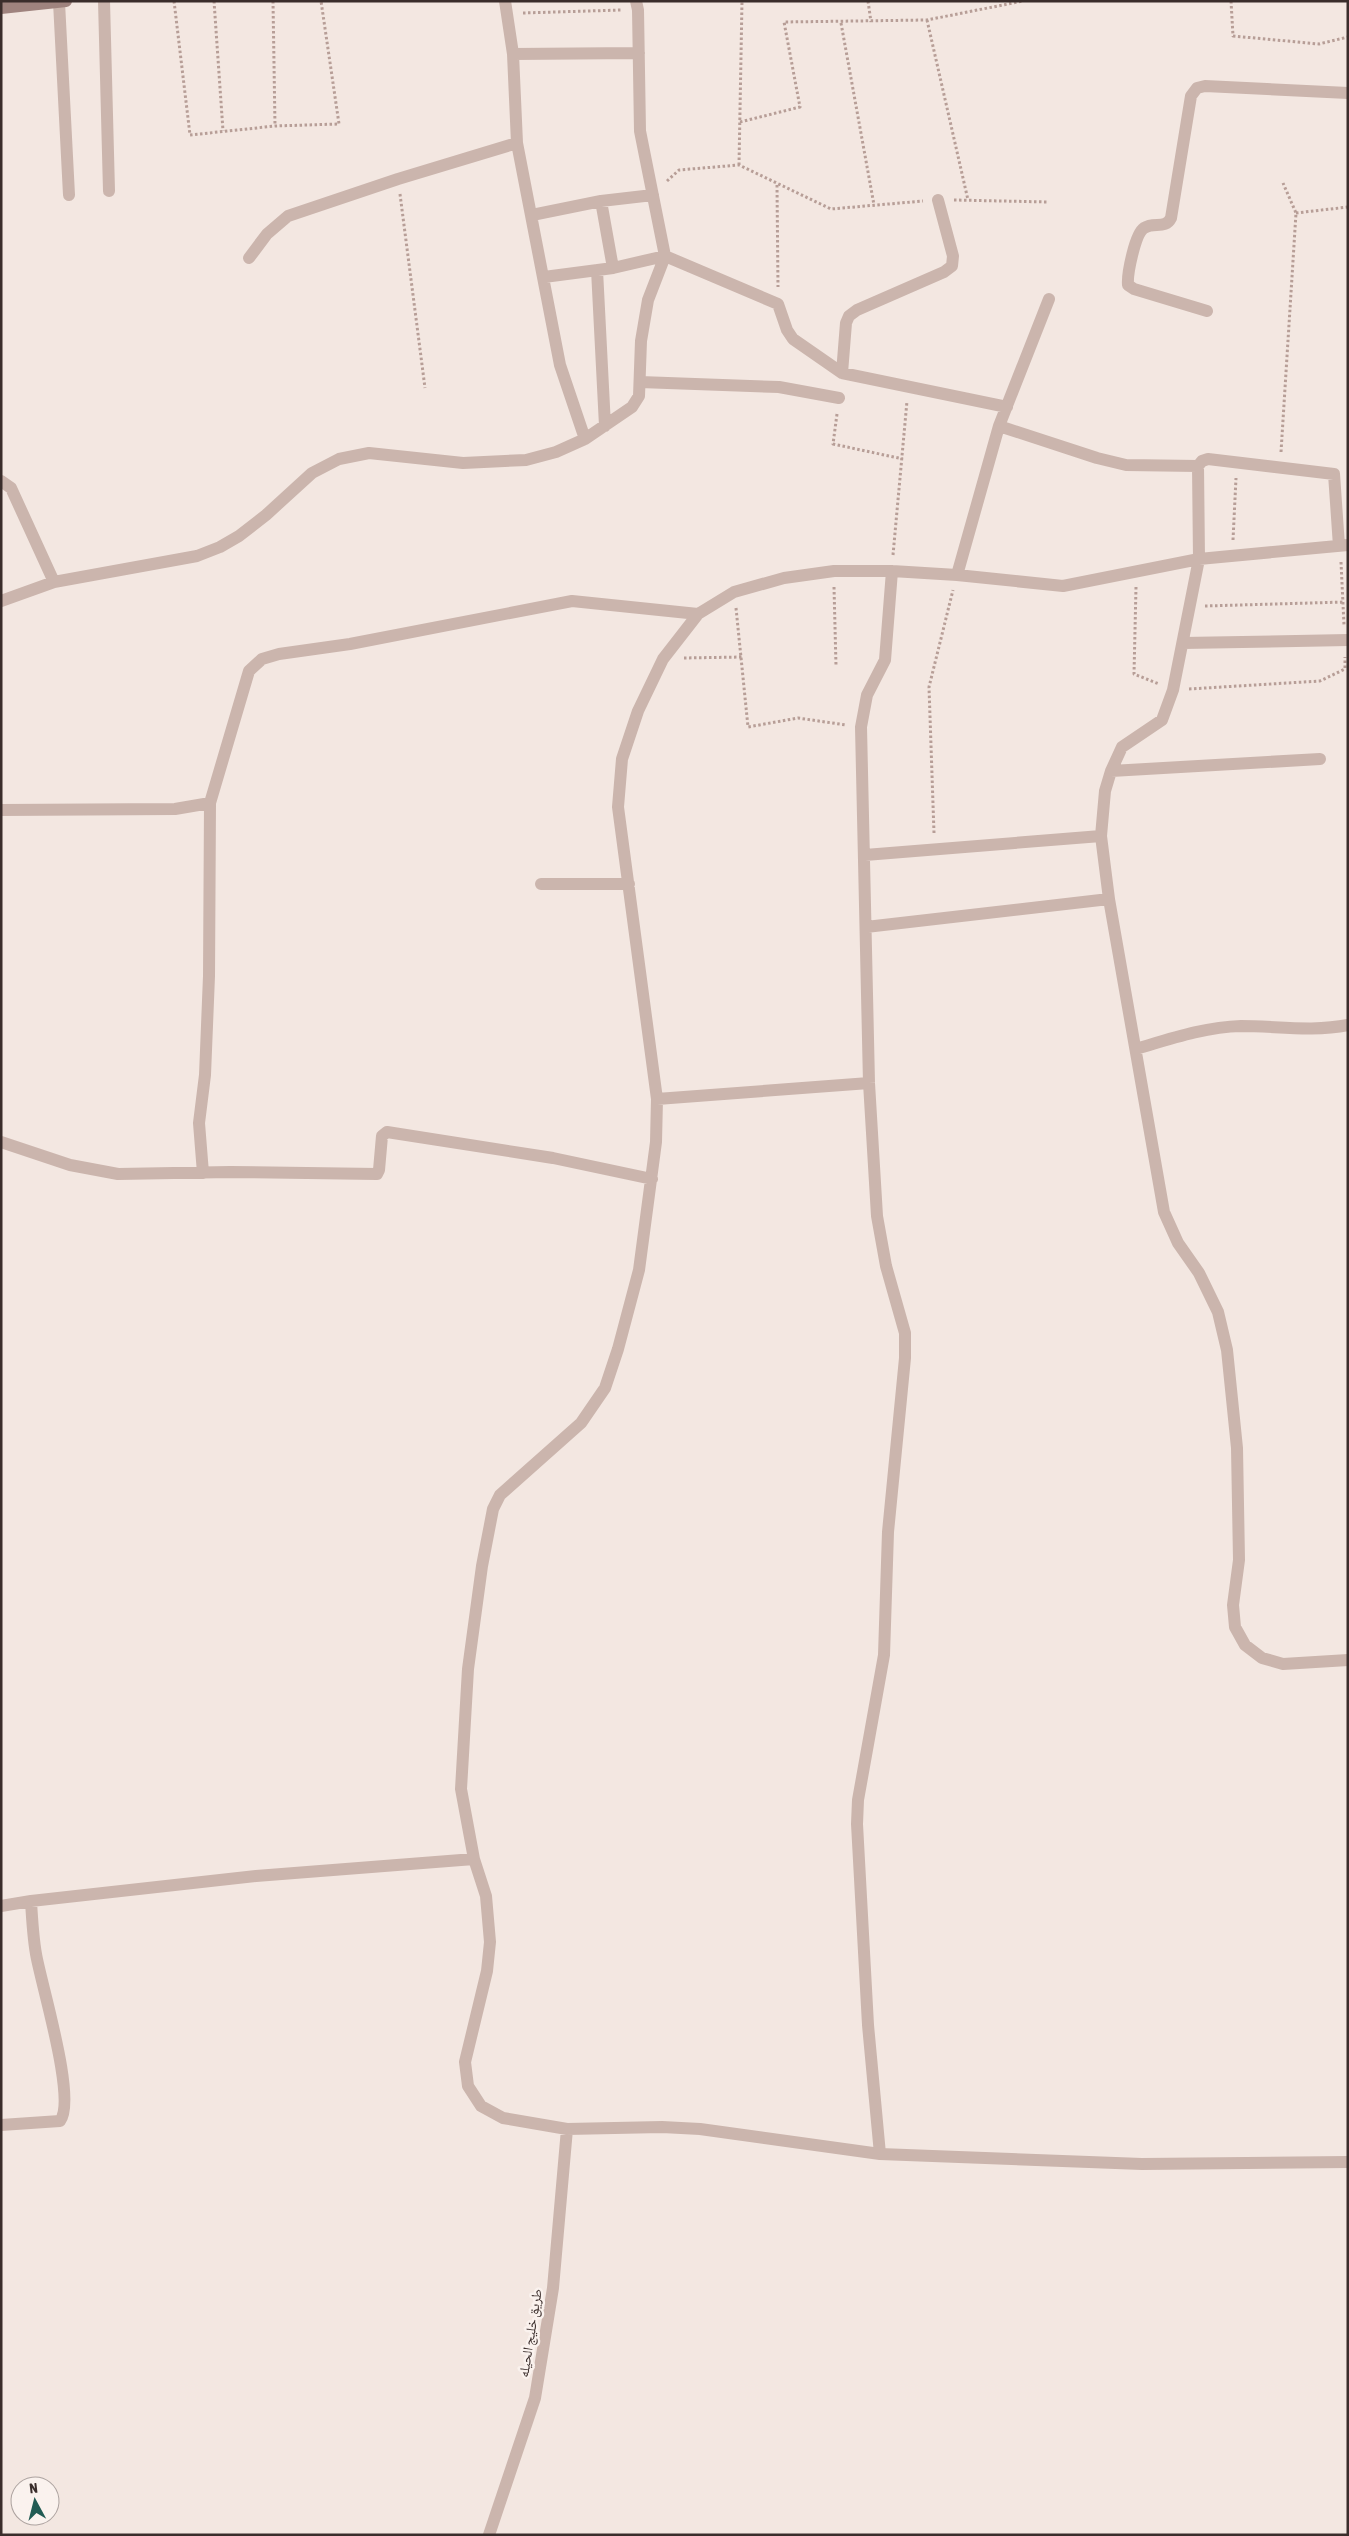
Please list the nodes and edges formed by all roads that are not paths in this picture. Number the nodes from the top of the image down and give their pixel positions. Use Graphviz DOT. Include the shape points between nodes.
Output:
graph roads {
  1 [pos="104,1"];
  2 [pos="63,2"];
  3 [pos="637,6"];
  4 [pos="506,7"];
  5 [pos="1,8"];
  6 [pos="639,53"];
  7 [pos="514,54"];
  8 [pos="1348,93"];
  9 [pos="517,143"];
  10 [pos="109,190"];
  11 [pos="653,195"];
  12 [pos="69,196"];
  13 [pos="938,200"];
  14 [pos="601,201"];
  15 [pos="532,215"];
  16 [pos="665,256"];
  17 [pos="249,258"];
  18 [pos="613,268"];
  19 [pos="597,270"];
  20 [pos="544,277"];
  21 [pos="1049,299"];
  22 [pos="1207,311"];
  23 [pos="842,373"];
  24 [pos="640,382"];
  25 [pos="839,398"];
  26 [pos="1008,407"];
  27 [pos="605,426"];
  28 [pos="999,426"];
  29 [pos="585,439"];
  30 [pos="1198,466"];
  31 [pos="1,481"];
  32 [pos="1343,546"];
  33 [pos="1199,559"];
  34 [pos="892,571"];
  35 [pos="957,575"];
  36 [pos="54,582"];
  37 [pos="1,601"];
  38 [pos="698,614"];
  39 [pos="1346,640"];
  40 [pos="1183,643"];
  41 [pos="1320,759"];
  42 [pos="1111,771"];
  43 [pos="210,803"];
  44 [pos="2,811"];
  45 [pos="1102,836"];
  46 [pos="865,854"];
  47 [pos="542,884"];
  48 [pos="629,884"];
  49 [pos="1109,899"];
  50 [pos="866,927"];
  51 [pos="1348,1025"];
  52 [pos="1136,1049"];
  53 [pos="869,1083"];
  54 [pos="657,1099"];
  55 [pos="1,1142"];
  56 [pos="203,1173"];
  57 [pos="652,1178"];
  58 [pos="1348,1660"];
  59 [pos="474,1859"];
  60 [pos="31,1900"];
  61 [pos="1,1906"];
  62 [pos="1,2125"];
  63 [pos="568,2129"];
  64 [pos="880,2154"];
  65 [pos="1348,2162"];
  66 [pos="489,2535"];
  1 -- 10 [label="street"];
  2 -- 5 [label="street"];
  2 -- 12 [label="street"];
  3 -- 6 [label="street"];
  4 -- 7 [label="street"];
  6 -- 7 [label="street"];
  6 -- 11 [label="street" via="640,131"];
  7 -- 9 [label="street"];
  8 -- 22 [label="street" via="1204,86 1197,88 1191,96 1171,218 1163,226 1151,225 1142,229 1128,285"];
  9 -- 15 [label="street"];
  9 -- 17 [label="street" via="398,178 288,216 266,234"];
  11 -- 14 [label="street"];
  11 -- 16 [label="street"];
  13 -- 23 [label="street" via="953,256 952,266 849,316"];
  14 -- 15 [label="street"];
  14 -- 18 [label="street"];
  15 -- 20 [label="street"];
  16 -- 18 [label="street"];
  16 -- 23 [label="street" via="778,304 793,339"];
  16 -- 24 [label="street" via="648,300 641,341"];
  18 -- 19 [label="street"];
  19 -- 20 [label="street"];
  19 -- 27 [label="street"];
  20 -- 29 [label="street" via="560,365"];
  21 -- 26 [label="street"];
  23 -- 26 [label="street"];
  24 -- 25 [label="street" via="779,387"];
  24 -- 27 [label="street" via="639,396 632,407"];
  26 -- 28 [label="street"];
  27 -- 29 [label="street"];
  28 -- 30 [label="street" via="1126,465"];
  28 -- 35 [label="street"];
  29 -- 36 [label="street" via="556,452 526,460 463,463 369,453 339,460 312,473 252,526 220,547 197,556"];
  30 -- 32 [label="street" via="1208,459 1334,474"];
  30 -- 33 [label="street"];
  31 -- 36 [label="street" via="11,488"];
  32 -- 33 [label="street"];
  33 -- 35 [label="street" via="1063,586"];
  33 -- 40 [label="street"];
  34 -- 35 [label="street"];
  34 -- 38 [label="street" via="834,571 784,578 734,592"];
  34 -- 46 [label="street" via="885,660 867,695 861,727"];
  36 -- 37 [label="street"];
  38 -- 43 [label="street" via="572,601 262,659 247,676"];
  38 -- 48 [label="street" via="663,658 638,711 622,759 618,807"];
  39 -- 40 [label="street"];
  40 -- 42 [label="street" via="1173,690 1162,720 1122,747"];
  41 -- 42 [label="street"];
  42 -- 45 [label="street" via="1104,798"];
  43 -- 44 [label="street" via="174,809"];
  43 -- 56 [label="street" via="210,976 199,1123"];
  45 -- 46 [label="street"];
  45 -- 49 [label="street"];
  46 -- 50 [label="street"];
  47 -- 48 [label="street"];
  48 -- 54 [label="street"];
  49 -- 50 [label="street"];
  49 -- 52 [label="street"];
  50 -- 53 [label="street"];
  51 -- 52 [label="street" via="1216,1028"];
  52 -- 58 [label="street" via="1164,1212 1178,1243 1200,1273 1218,1312 1227,1350 1237,1448 1239,1560 1233,1605 1235,1627 1245,1646 1262,1658 1283,1664"];
  53 -- 54 [label="street"];
  53 -- 64 [label="street" via="877,1216 905,1341 888,1532 884,1655 858,1800 857,1824 868,2025"];
  54 -- 57 [label="street"];
  55 -- 56 [label="street" via="98,1171 137,1175"];
  56 -- 57 [label="street" via="377,1174 382,1136 387,1132 553,1158"];
  57 -- 59 [label="street" via="639,1270 604,1388 581,1423 500,1495 493,1510 470,1659 464,1731 461,1789"];
  59 -- 60 [label="street" via="256,1876"];
  59 -- 63 [label="street" via="486,1896 490,1942 488,1971 465,2062 468,2086 481,2106 503,2118"];
  60 -- 61 [label="street"];
  60 -- 62 [label="street" via="36,1956 58,2052 65,2101 63,2117 60,2120"];
  63 -- 64 [label="street" via="700,2129"];
  63 -- 66 [label="street, طريق خليج الحيله" via="553,2288 535,2398"];
  64 -- 65 [label="street" via="1142,2164"];
}
